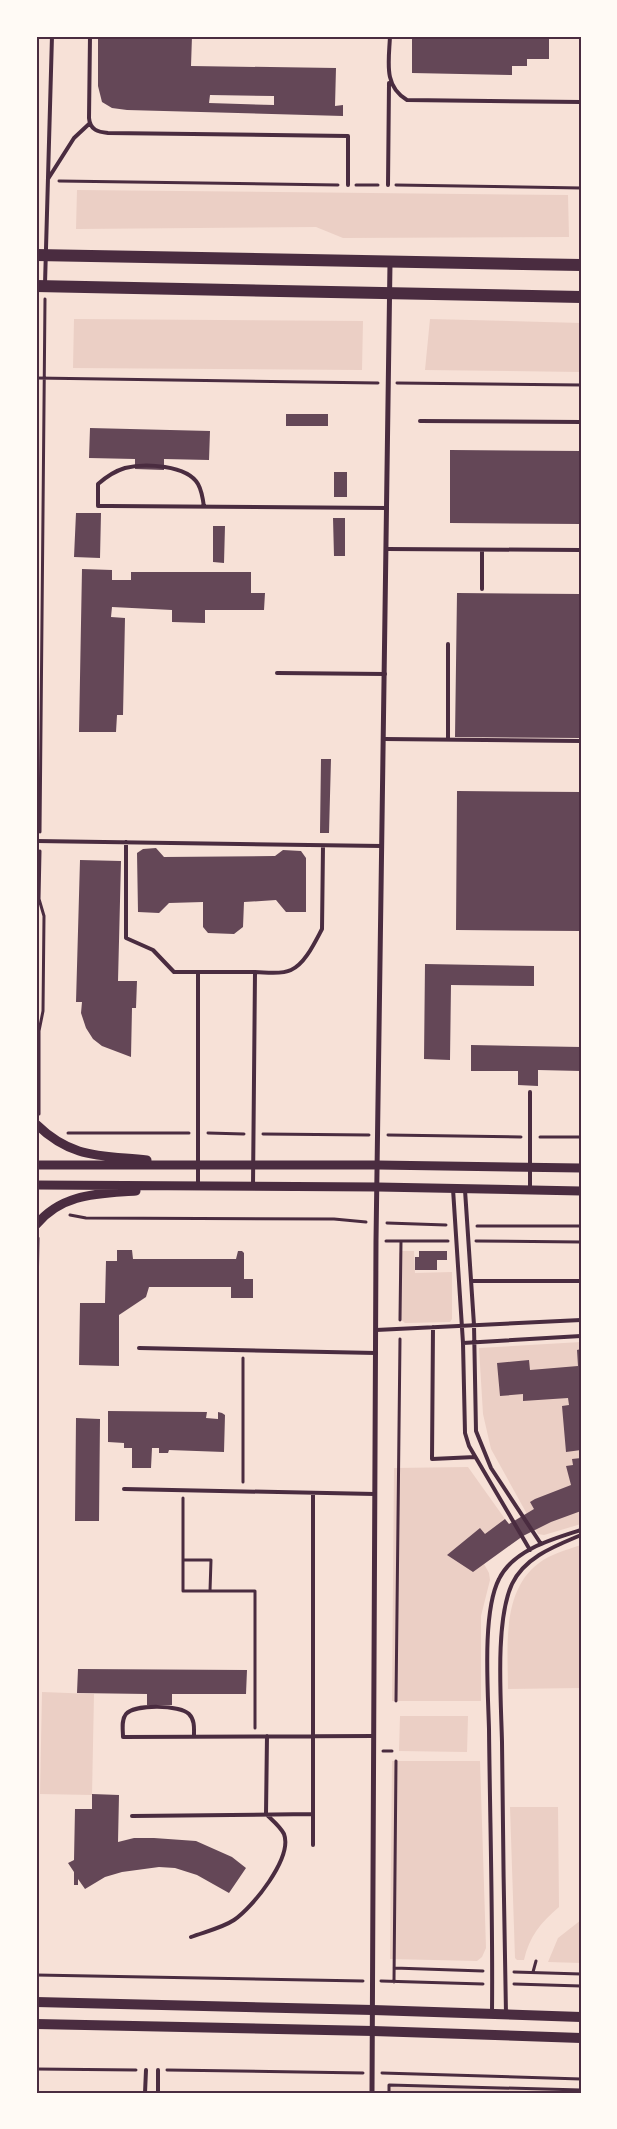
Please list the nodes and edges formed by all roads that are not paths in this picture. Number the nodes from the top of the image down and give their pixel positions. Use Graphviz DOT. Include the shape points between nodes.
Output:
graph roads {
  1 [pos="52,36"];
  2 [pos="90,36"];
  3 [pos="390,36"];
  4 [pos="389,73"];
  5 [pos="581,102"];
  6 [pos="90,124"];
  7 [pos="47,181"];
  8 [pos="348,185"];
  9 [pos="388,185"];
  10 [pos="41,255"];
  11 [pos="390,263"];
  12 [pos="581,265"];
  13 [pos="41,286"];
  14 [pos="390,294"];
  15 [pos="581,297"];
  16 [pos="420,421"];
  17 [pos="581,422"];
  18 [pos="204,507"];
  19 [pos="387,508"];
  20 [pos="387,549"];
  21 [pos="482,550"];
  22 [pos="581,550"];
  23 [pos="482,589"];
  24 [pos="448,644"];
  25 [pos="277,673"];
  26 [pos="385,674"];
  27 [pos="384,739"];
  28 [pos="448,740"];
  29 [pos="581,741"];
  30 [pos="38,841"];
  31 [pos="126,842"];
  32 [pos="323,846"];
  33 [pos="382,846"];
  34 [pos="198,972"];
  35 [pos="255,972"];
  36 [pos="530,1092"];
  37 [pos="38,1125"];
  38 [pos="36,1165"];
  39 [pos="193,1166"];
  40 [pos="253,1166"];
  41 [pos="378,1166"];
  42 [pos="530,1168"];
  43 [pos="581,1168"];
  44 [pos="36,1185"];
  45 [pos="193,1186"];
  46 [pos="253,1186"];
  47 [pos="378,1187"];
  48 [pos="453,1188"];
  49 [pos="464,1188"];
  50 [pos="530,1190"];
  51 [pos="581,1191"];
  52 [pos="37,1224"];
  53 [pos="471,1281"];
  54 [pos="581,1281"];
  55 [pos="581,1320"];
  56 [pos="474,1325"];
  57 [pos="462,1326"];
  58 [pos="433,1327"];
  59 [pos="376,1330"];
  60 [pos="581,1336"];
  61 [pos="463,1343"];
  62 [pos="473,1343"];
  63 [pos="139,1348"];
  64 [pos="376,1353"];
  65 [pos="475,1456"];
  66 [pos="124,1489"];
  67 [pos="313,1493"];
  68 [pos="375,1494"];
  69 [pos="581,1530"];
  70 [pos="581,1535"];
  71 [pos="541,1544"];
  72 [pos="530,1550"];
  73 [pos="194,1736"];
  74 [pos="267,1736"];
  75 [pos="313,1736"];
  76 [pos="374,1736"];
  77 [pos="266,1814"];
  78 [pos="312,1814"];
  79 [pos="132,1816"];
  80 [pos="312,1844"];
  81 [pos="191,1937"];
  82 [pos="36,2002"];
  83 [pos="373,2010"];
  84 [pos="492,2014"];
  85 [pos="506,2014"];
  86 [pos="581,2017"];
  87 [pos="36,2024"];
  88 [pos="373,2031"];
  89 [pos="581,2038"];
  90 [pos="146,2070"];
  91 [pos="158,2070"];
  92 [pos="145,2093"];
  93 [pos="158,2093"];
  94 [pos="372,2093"];
  1 -- 7 [label="lane"];
  2 -- 6 [label="lane"];
  3 -- 4 [label="lane"];
  4 -- 5 [label="lane" via="391,85 398,95 407,100"];
  4 -- 9 [label="lane"];
  6 -- 7 [label="lane" via="74,138"];
  6 -- 8 [label="lane" via="94,129 108,133 348,136"];
  7 -- 10 [label="lane"];
  10 -- 11 [label="main road"];
  10 -- 13 [label="lane"];
  11 -- 12 [label="main road"];
  11 -- 14 [label="street"];
  13 -- 14 [label="main road"];
  14 -- 15 [label="main road"];
  14 -- 19 [label="street"];
  16 -- 17 [label="lane"];
  18 -- 18 [label="lane" via="197,483 187,473 170,467 123,468 98,484 98,506"];
  18 -- 19 [label="lane"];
  19 -- 20 [label="street"];
  20 -- 21 [label="lane"];
  20 -- 26 [label="street"];
  21 -- 22 [label="lane"];
  21 -- 23 [label="lane"];
  24 -- 28 [label="lane"];
  25 -- 26 [label="lane"];
  26 -- 27 [label="street"];
  27 -- 28 [label="lane"];
  27 -- 33 [label="street"];
  28 -- 29 [label="lane"];
  30 -- 31 [label="lane"];
  31 -- 32 [label="lane"];
  31 -- 34 [label="lane" via="126,938 153,950 174,972"];
  32 -- 33 [label="lane"];
  32 -- 35 [label="lane" via="322,929 317,939 303,960 291,970"];
  33 -- 41 [label="street"];
  34 -- 35 [label="lane"];
  34 -- 39 [label="lane" via="198,1133"];
  35 -- 40 [label="lane"];
  36 -- 42 [label="lane"];
  37 -- 39 [label="street" via="48,1136 79,1152"];
  38 -- 39 [label="street"];
  39 -- 40 [label="street"];
  39 -- 45 [label="lane"];
  40 -- 41 [label="street"];
  40 -- 46 [label="lane"];
  41 -- 42 [label="street"];
  41 -- 47 [label="street"];
  42 -- 43 [label="street"];
  42 -- 50 [label="lane"];
  44 -- 45 [label="street"];
  45 -- 46 [label="street"];
  45 -- 52 [label="street" via="73,1199 57,1205"];
  46 -- 47 [label="street"];
  47 -- 48 [label="street"];
  47 -- 59 [label="street"];
  48 -- 49 [label="street"];
  48 -- 57 [label="lane"];
  49 -- 50 [label="street"];
  49 -- 53 [label="lane"];
  50 -- 51 [label="street"];
  53 -- 54 [label="lane"];
  53 -- 56 [label="lane"];
  55 -- 56 [label="lane"];
  56 -- 57 [label="lane"];
  56 -- 62 [label="lane"];
  57 -- 58 [label="lane"];
  57 -- 61 [label="lane"];
  58 -- 59 [label="lane"];
  58 -- 65 [label="lane" via="432,1459"];
  59 -- 64 [label="street"];
  60 -- 62 [label="lane"];
  61 -- 62 [label="lane"];
  61 -- 65 [label="lane" via="465,1433"];
  62 -- 71 [label="lane" via="476,1431 491,1468"];
  63 -- 64 [label="lane"];
  64 -- 68 [label="street"];
  65 -- 72 [label="lane"];
  66 -- 67 [label="lane"];
  67 -- 68 [label="lane"];
  67 -- 75 [label="lane"];
  68 -- 76 [label="street"];
  69 -- 71 [label="lane"];
  70 -- 85 [label="lane" via="541,1553 523,1567 512,1582 505,1602 501,1697"];
  71 -- 72 [label="lane"];
  72 -- 84 [label="lane" via="506,1568 499,1578 490,1606"];
  73 -- 73 [label="lane" via="123,1737 123,1719 137,1708 180,1708 190,1715"];
  73 -- 74 [label="lane"];
  74 -- 75 [label="lane"];
  74 -- 77 [label="lane"];
  75 -- 76 [label="lane"];
  75 -- 78 [label="lane"];
  76 -- 83 [label="street"];
  77 -- 78 [label="lane"];
  77 -- 79 [label="lane"];
  77 -- 81 [label="lane" via="284,1836 279,1866 246,1911 232,1922"];
  78 -- 80 [label="lane"];
  82 -- 83 [label="main road"];
  83 -- 84 [label="main road"];
  83 -- 88 [label="street"];
  84 -- 85 [label="main road"];
  85 -- 86 [label="main road"];
  87 -- 88 [label="main road"];
  88 -- 89 [label="main road"];
  88 -- 94 [label="street"];
  90 -- 92 [label="lane"];
  91 -- 93 [label="lane"];
}
